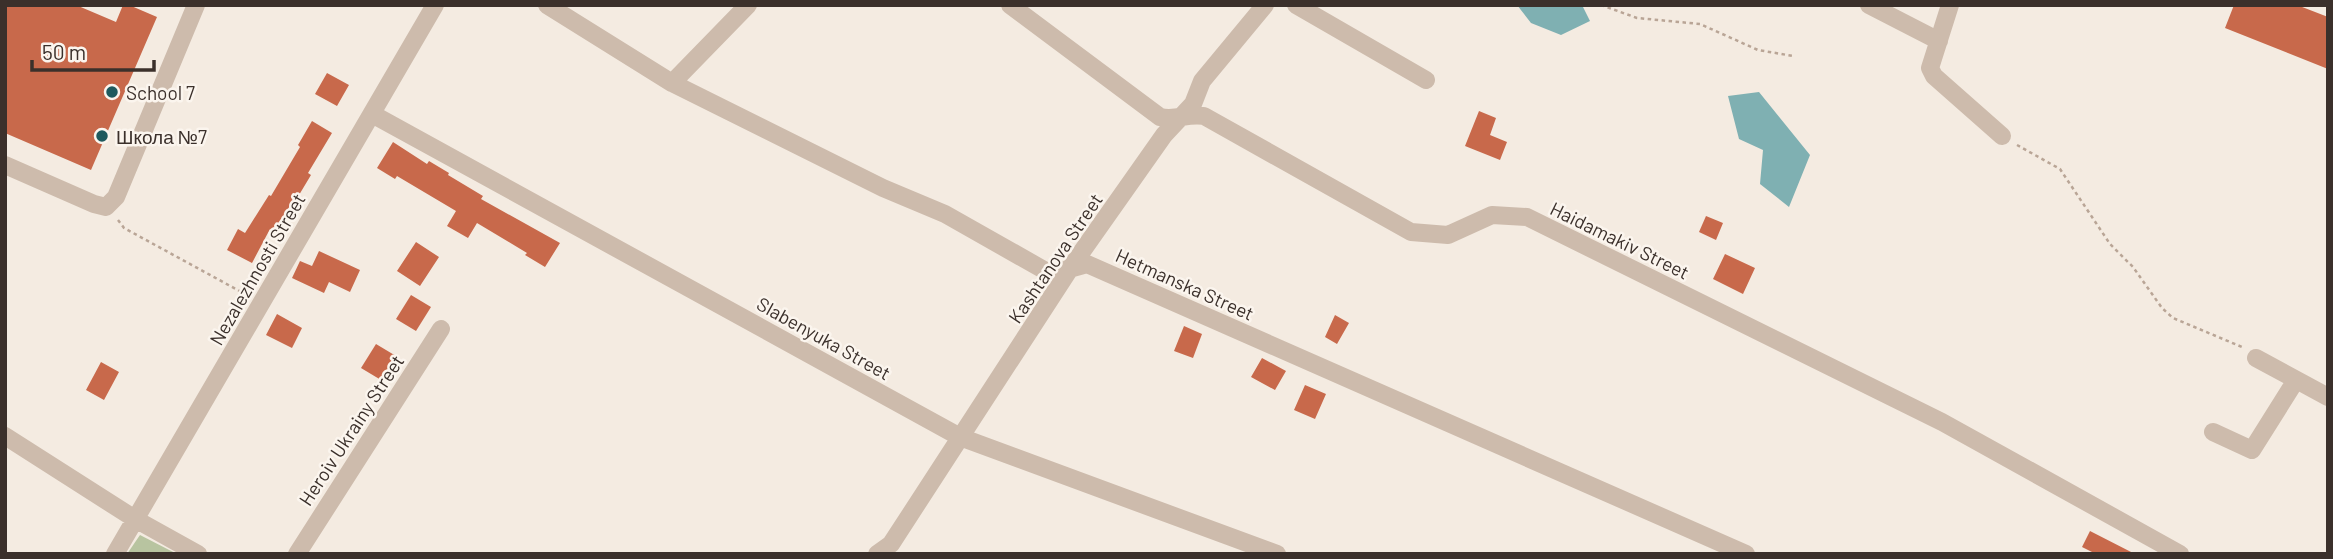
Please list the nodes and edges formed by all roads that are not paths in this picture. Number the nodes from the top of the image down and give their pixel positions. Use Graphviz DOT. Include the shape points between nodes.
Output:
graph roads {
  1 [pos="196,5"];
  2 [pos="435,5"];
  3 [pos="547,5"];
  4 [pos="748,5"];
  5 [pos="1010,5"];
  6 [pos="1265,5"];
  7 [pos="1296,5"];
  8 [pos="1869,5"];
  9 [pos="1950,5"];
  10 [pos="1939,41"];
  11 [pos="1426,80"];
  12 [pos="672,83"];
  13 [pos="372,114"];
  14 [pos="1183,116"];
  15 [pos="2002,136"];
  16 [pos="5,165"];
  17 [pos="1071,267"];
  18 [pos="442,330"];
  19 [pos="2256,358"];
  20 [pos="2296,380"];
  21 [pos="2328,397"];
  22 [pos="2213,432"];
  23 [pos="5,436"];
  24 [pos="960,437"];
  25 [pos="135,519"];
  26 [pos="884,549"];
  27 [pos="114,554"];
  28 [pos="198,554"];
  29 [pos="297,554"];
  30 [pos="1277,554"];
  31 [pos="1746,554"];
  32 [pos="2179,554"];
  1 -- 16 [label="street" via="117,197 106,207"];
  2 -- 13 [label="street, Nezalezhnosti Street"];
  3 -- 12 [label="street, Hetmanska Street"];
  4 -- 12 [label="street"];
  5 -- 14 [label="street, Haidamakiv Street" via="1152,112 1170,120"];
  6 -- 14 [label="street, Kashtanova Street" via="1202,81"];
  7 -- 11 [label="street"];
  8 -- 10 [label="street"];
  9 -- 10 [label="street"];
  10 -- 15 [label="street" via="1931,61 1934,76"];
  12 -- 17 [label="street, Hetmanska Street" via="945,214 1051,274"];
  13 -- 24 [label="street, Slabenyuka Street"];
  13 -- 25 [label="street, Nezalezhnosti Street"];
  14 -- 17 [label="street, Kashtanova Street" via="1164,135"];
  14 -- 32 [label="street, Haidamakiv Street" via="1204,116 1411,233 1448,235 1492,215 1527,217 1941,422"];
  17 -- 24 [label="street, Kashtanova Street"];
  17 -- 31 [label="street, Hetmanska Street" via="1087,264"];
  18 -- 29 [label="street, Heroiv Ukrainy Street"];
  19 -- 20 [label="street"];
  20 -- 21 [label="street"];
  20 -- 22 [label="street" via="2252,450"];
  23 -- 25 [label="street"];
  24 -- 26 [label="street, Kashtanova Street"];
  24 -- 30 [label="street, Slabenyuka Street"];
  25 -- 27 [label="street, Nezalezhnosti Street"];
  25 -- 28 [label="street"];
}
